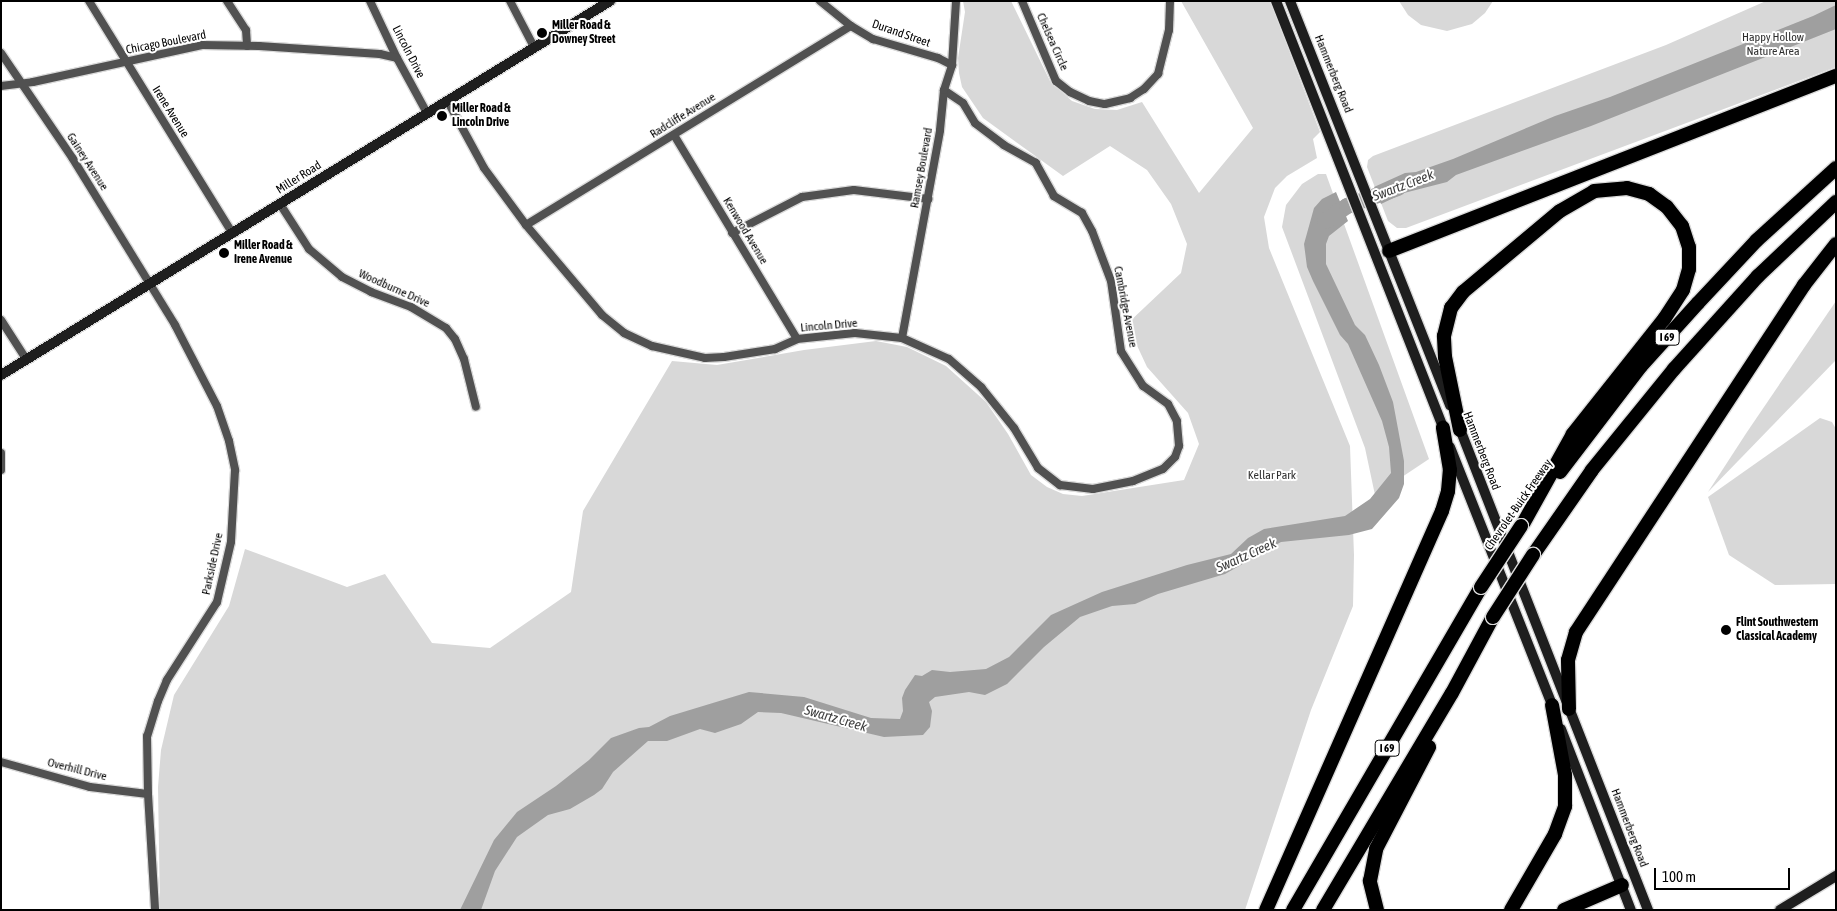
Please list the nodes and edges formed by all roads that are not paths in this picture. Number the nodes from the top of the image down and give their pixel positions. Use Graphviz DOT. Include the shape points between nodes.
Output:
graph roads {
  1 [pos="90,1"];
  2 [pos="227,1"];
  3 [pos="370,1"];
  4 [pos="510,1"];
  5 [pos="610,1"];
  6 [pos="820,1"];
  7 [pos="956,1"];
  8 [pos="1022,1"];
  9 [pos="1170,1"];
  10 [pos="1276,1"];
  11 [pos="1290,1"];
  12 [pos="850,26"];
  13 [pos="247,46"];
  14 [pos="534,47"];
  15 [pos="1,53"];
  16 [pos="397,58"];
  17 [pos="126,62"];
  18 [pos="952,65"];
  19 [pos="1836,76"];
  20 [pos="20,84"];
  21 [pos="1,86"];
  22 [pos="944,90"];
  23 [pos="448,100"];
  24 [pos="427,113"];
  25 [pos="674,135"];
  26 [pos="1836,168"];
  27 [pos="928,199"];
  28 [pos="1836,202"];
  29 [pos="280,204"];
  30 [pos="526,225"];
  31 [pos="732,233"];
  32 [pos="233,234"];
  33 [pos="1836,244"];
  34 [pos="1389,251"];
  35 [pos="1380,270"];
  36 [pos="151,285"];
  37 [pos="1,320"];
  38 [pos="902,338"];
  39 [pos="797,339"];
  40 [pos="26,359"];
  41 [pos="1,375"];
  42 [pos="476,407"];
  43 [pos="1443,428"];
  44 [pos="1460,430"];
  45 [pos="1,453"];
  46 [pos="1175,457"];
  47 [pos="1,470"];
  48 [pos="1523,524"];
  49 [pos="1452,693"];
  50 [pos="1552,706"];
  51 [pos="1569,709"];
  52 [pos="1,762"];
  53 [pos="148,794"];
  54 [pos="1630,866"];
  55 [pos="1836,876"];
  56 [pos="1622,885"];
  57 [pos="155,910"];
  58 [pos="1266,910"];
  59 [pos="1293,910"];
  60 [pos="1323,910"];
  61 [pos="1377,910"];
  62 [pos="1511,910"];
  63 [pos="1564,910"];
  64 [pos="1632,910"];
  65 [pos="1648,910"];
  66 [pos="1780,910"];
  1 -- 17 [label="street, Irene Avenue"];
  2 -- 13 [label="street" via="246,30"];
  3 -- 16 [label="street, Lincoln Drive"];
  4 -- 14 [label="street"];
  5 -- 14 [label="street, Miller Road"];
  6 -- 12 [label="street, Durand Street"];
  7 -- 18 [label="street, Ramsey Boulevard"];
  8 -- 9 [label="street, Chelsea Circle" via="1056,81 1089,101 1105,104 1130,98 1144,90 1158,74 1169,30"];
  10 -- 35 [label="street"];
  11 -- 34 [label="street, Hammerberg Road"];
  12 -- 18 [label="street, Durand Street" via="873,39"];
  12 -- 25 [label="street, Radcliffe Avenue"];
  13 -- 16 [label="street, Chicago Boulevard" via="380,54"];
  13 -- 17 [label="street, Chicago Boulevard" via="202,45"];
  14 -- 23 [label="street, Miller Road"];
  15 -- 20 [label="street, Gainey Avenue"];
  16 -- 24 [label="street, Lincoln Drive"];
  17 -- 20 [label="street, Chicago Boulevard"];
  17 -- 32 [label="street, Irene Avenue"];
  18 -- 22 [label="street, Ramsey Boulevard"];
  19 -- 34 [label="highway"];
  20 -- 21 [label="street, Chicago Boulevard"];
  20 -- 36 [label="street, Gainey Avenue" via="73,159"];
  22 -- 27 [label="street, Ramsey Boulevard"];
  22 -- 46 [label="street, Cambridge Avenue" via="963,103 975,123 1036,163 1054,196 1082,213 1102,251 1111,281 1120,351 1143,386 1168,404 1177,421 1179,446"];
  23 -- 24 [label="street, Miller Road"];
  23 -- 30 [label="street, Lincoln Drive" via="484,168"];
  24 -- 29 [label="street, Miller Road"];
  25 -- 30 [label="street, Radcliffe Avenue"];
  25 -- 31 [label="street, Kenwood Avenue"];
  26 -- 48 [label="highway, Chevrolet-Buick Freeway / I 69" via="1757,240 1647,360"];
  27 -- 31 [label="street" via="854,190 802,198"];
  27 -- 38 [label="street, Ramsey Boulevard"];
  28 -- 49 [label="highway, I 69, bridge" via="1758,276 1674,369 1592,470 1493,617"];
  29 -- 32 [label="street, Miller Road"];
  29 -- 42 [label="street, Woodburne Drive" via="309,249 342,277 411,307 446,328 464,359"];
  30 -- 39 [label="street, Lincoln Drive" via="602,315 624,333 652,346 686,355 724,357 775,349"];
  31 -- 39 [label="street, Kenwood Avenue"];
  32 -- 36 [label="street, Miller Road"];
  33 -- 51 [label="highway" via="1804,285 1578,627 1568,660"];
  34 -- 35 [label="street"];
  34 -- 44 [label="street, Hammerberg Road"];
  35 -- 43 [label="street"];
  36 -- 40 [label="street, Miller Road"];
  36 -- 53 [label="street, Parkside Drive" via="217,406 229,441 234,495 231,542 217,602 168,680 147,736"];
  37 -- 40 [label="street"];
  38 -- 39 [label="street, Lincoln Drive" via="855,333"];
  38 -- 46 [label="street, Lincoln Drive" via="949,360 981,387 1014,428 1038,468 1060,485 1093,489 1133,481 1164,469"];
  40 -- 41 [label="street, Miller Road"];
  43 -- 50 [label="street"];
  43 -- 58 [label="highway" via="1450,470 1442,511"];
  44 -- 48 [label="highway" via="1445,357 1444,336 1451,308 1463,292 1560,211 1594,191 1617,187 1638,190 1667,207 1682,226 1689,248 1689,269 1683,290 1664,319 1573,434"];
  44 -- 51 [label="street, Hammerberg Road"];
  45 -- 47 [label="street"];
  48 -- 59 [label="highway, Chevrolet-Buick Freeway / I 69, bridge" via="1481,587"];
  49 -- 60 [label="highway, I 69"];
  49 -- 61 [label="highway" via="1430,745 1376,849 1370,881"];
  50 -- 56 [label="street"];
  50 -- 62 [label="highway" via="1565,776 1566,806 1555,834"];
  51 -- 54 [label="street, Hammerberg Road"];
  52 -- 53 [label="street, Overhill Drive" via="90,787"];
  53 -- 57 [label="street, Parkside Drive"];
  54 -- 56 [label="street"];
  54 -- 65 [label="street, Hammerberg Road"];
  55 -- 66 [label="street"];
  56 -- 63 [label="highway"];
  56 -- 64 [label="street"];
}
